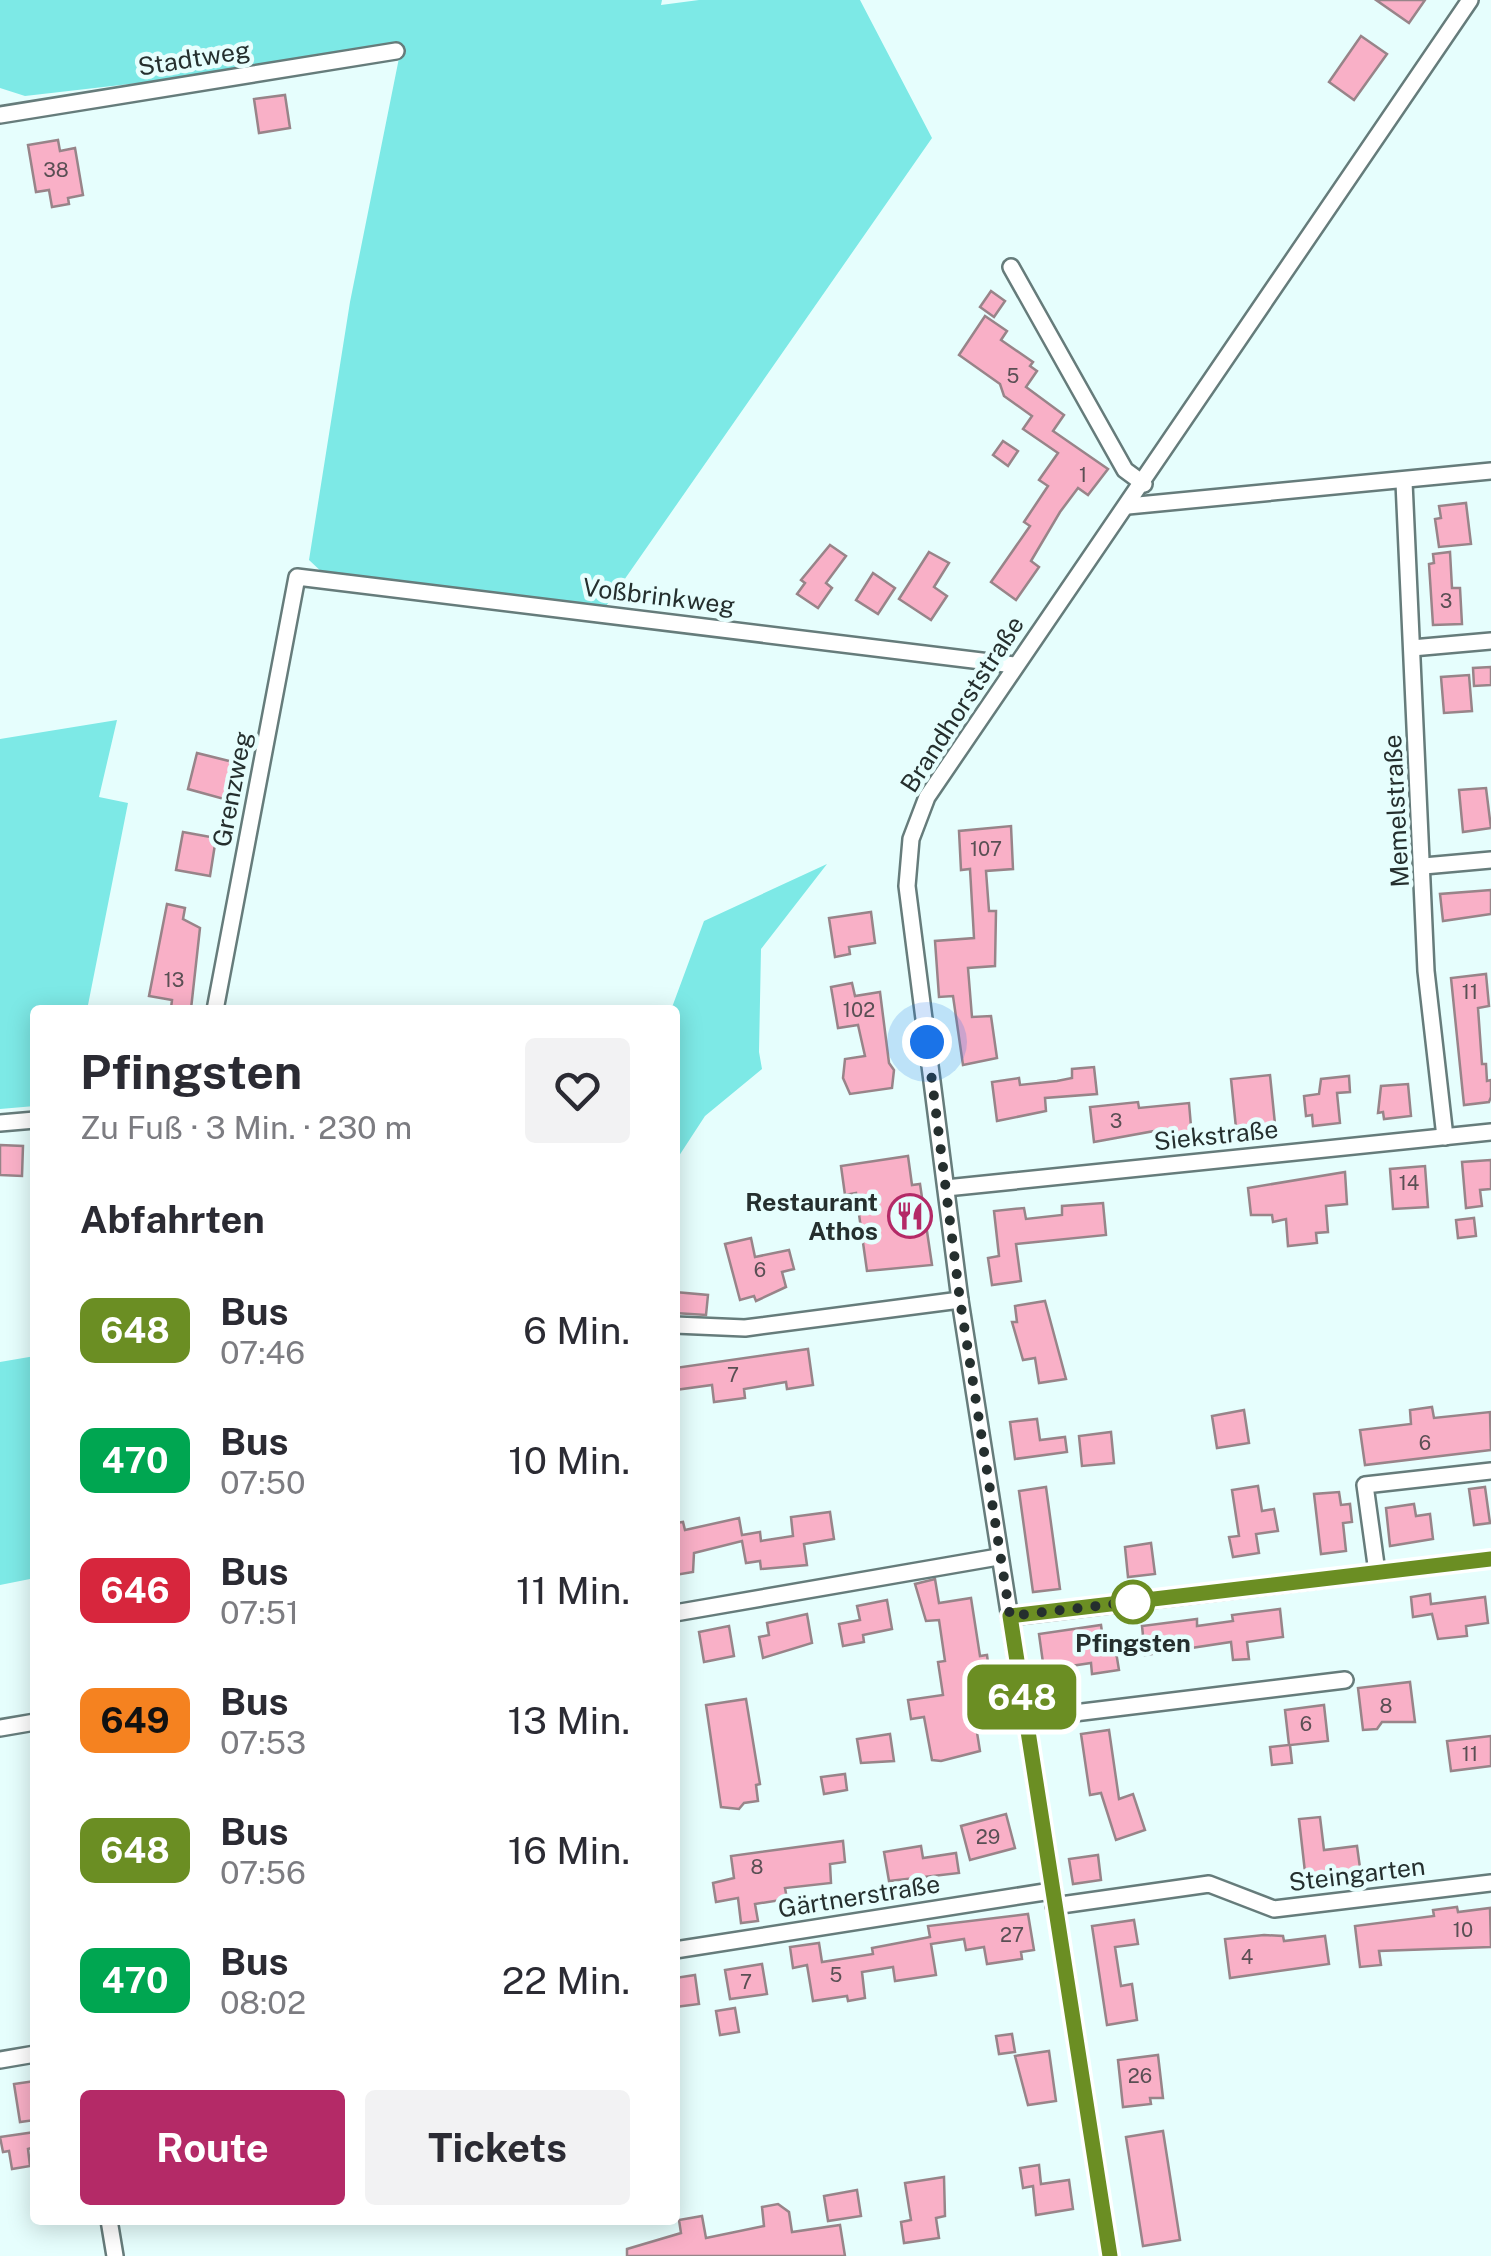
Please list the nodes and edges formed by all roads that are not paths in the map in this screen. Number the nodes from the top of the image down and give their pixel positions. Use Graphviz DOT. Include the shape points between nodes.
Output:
graph roads {
  1 [pos="1470,0"];
  2 [pos="396,50"];
  3 [pos="0,114"];
  4 [pos="1011,267"];
  5 [pos="1491,471"];
  6 [pos="1404,482"];
  7 [pos="1144,484"];
  8 [pos="1128,506"];
  9 [pos="298,578"];
  10 [pos="1491,641"];
  11 [pos="1412,648"];
  12 [pos="1014,665"];
  13 [pos="1491,860"];
  14 [pos="1424,866"];
  15 [pos="216,1005"];
  16 [pos="30,1120"];
  17 [pos="0,1123"];
  18 [pos="1491,1132"];
  19 [pos="1445,1137"];
  20 [pos="946,1188"];
  21 [pos="960,1300"];
  22 [pos="680,1324"];
  23 [pos="1491,1471"];
  24 [pos="998,1557"];
  25 [pos="1491,1558"];
  26 [pos="1377,1572"];
  27 [pos="680,1612"];
  28 [pos="1010,1616"];
  29 [pos="1345,1680"];
  30 [pos="1025,1719"];
  31 [pos="30,1723"];
  32 [pos="0,1728"];
  33 [pos="1491,1882"];
  34 [pos="1053,1898"];
  35 [pos="680,1949"];
  36 [pos="30,2055"];
  37 [pos="0,2060"];
  38 [pos="109,2225"];
  39 [pos="115,2256"];
  40 [pos="1110,2256"];
  1 -- 7 [label="street, Brandhorststraße"];
  2 -- 3 [label="street, Stadtweg"];
  4 -- 7 [label="street" via="1124,470"];
  5 -- 6 [label="street"];
  6 -- 8 [label="street"];
  6 -- 11 [label="street, Memelstraße"];
  7 -- 8 [label="street, Brandhorststraße"];
  8 -- 12 [label="street, Brandhorststraße"];
  9 -- 12 [label="street, Voßbrinkweg"];
  9 -- 15 [label="street, Grenzweg"];
  10 -- 11 [label="street"];
  11 -- 14 [label="street, Memelstraße"];
  12 -- 20 [label="street, Brandhorststraße" via="927,797 911,838 907,886"];
  13 -- 14 [label="street"];
  14 -- 19 [label="street, Memelstraße" via="1426,971"];
  16 -- 17 [label="street"];
  18 -- 19 [label="street, Siekstraße"];
  19 -- 20 [label="street, Siekstraße"];
  20 -- 21 [label="street, Brandhorststraße"];
  21 -- 22 [label="street" via="745,1328"];
  21 -- 24 [label="street, Brandhorststraße"];
  23 -- 26 [label="street" via="1366,1485"];
  24 -- 27 [label="street"];
  24 -- 28 [label="street, Brandhorststraße"];
  25 -- 26 [label="street"];
  26 -- 28 [label="street"];
  28 -- 30 [label="street, Brandhorststraße"];
  29 -- 30 [label="street"];
  30 -- 34 [label="street, Brandhorststraße"];
  31 -- 32 [label="street"];
  33 -- 34 [label="street, Steingarten" via="1274,1909 1209,1884"];
  34 -- 35 [label="street, Gärtnerstraße"];
  34 -- 40 [label="street, Brandhorststraße"];
  36 -- 37 [label="street"];
  38 -- 39 [label="street"];
}
